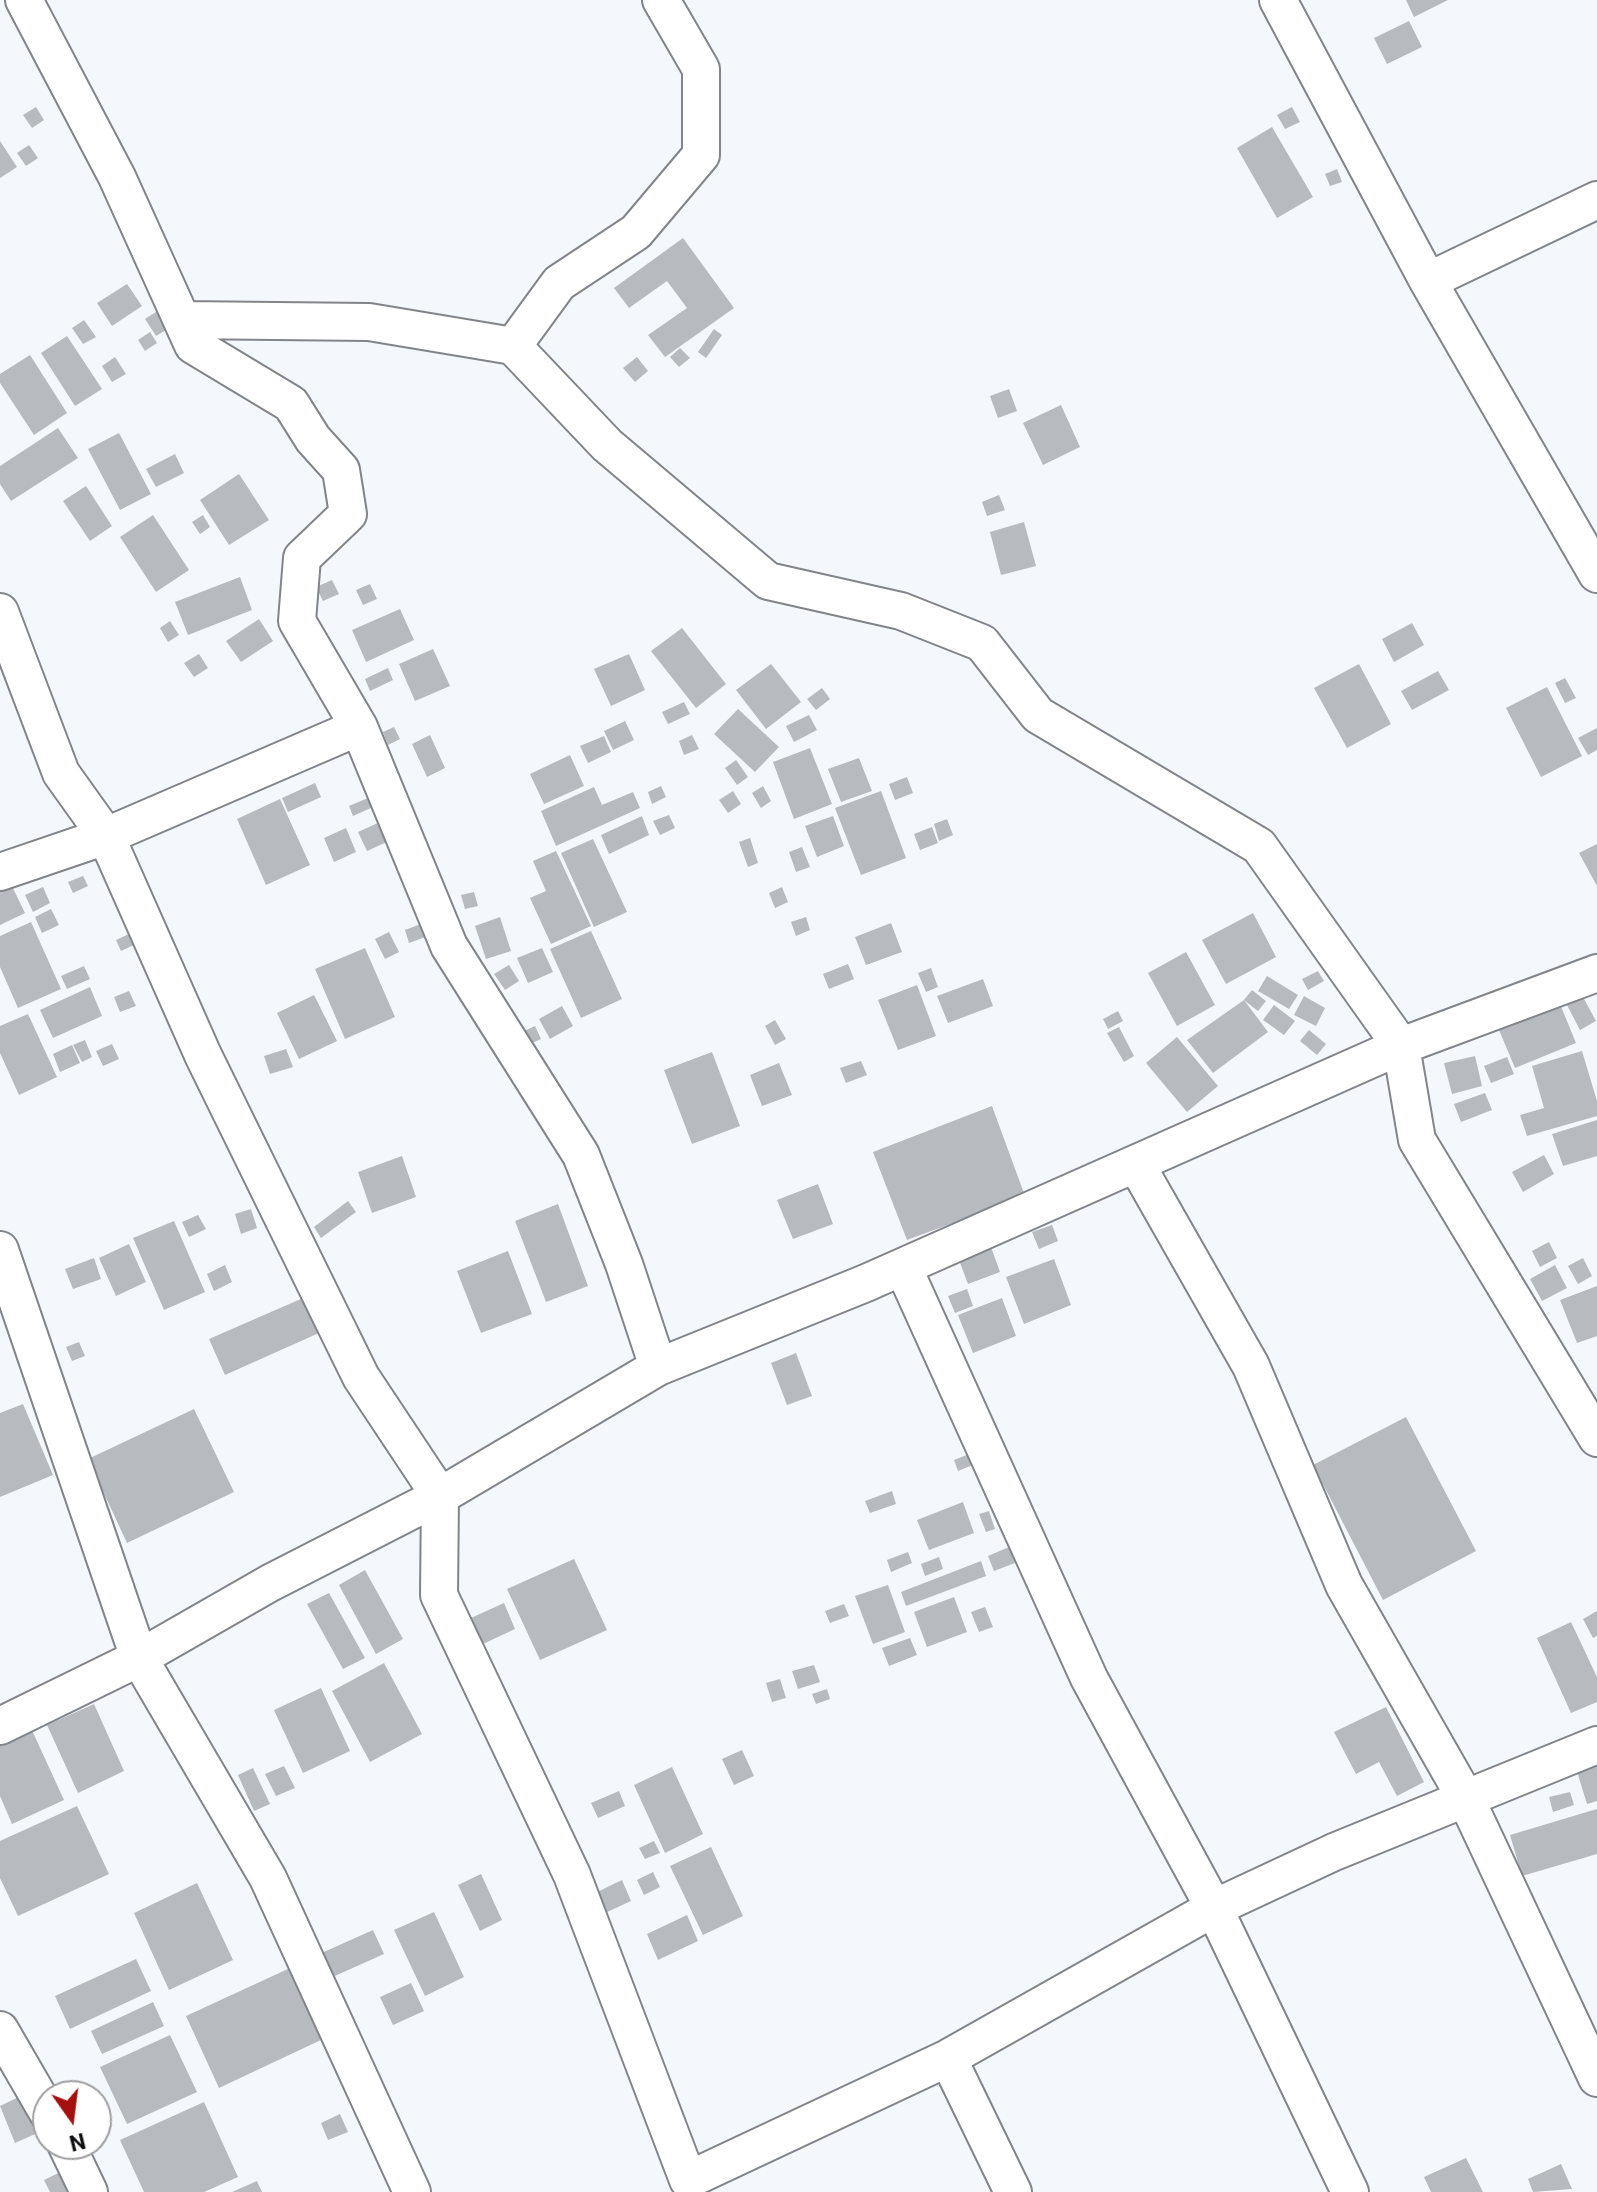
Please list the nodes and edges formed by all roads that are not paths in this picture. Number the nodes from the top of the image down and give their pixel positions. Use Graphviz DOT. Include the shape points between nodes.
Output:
graph roads {
  1 [pos="24,0"];
  2 [pos="661,0"];
  3 [pos="1278,0"];
  4 [pos="1597,200"];
  5 [pos="1428,281"];
  6 [pos="182,320"];
  7 [pos="513,346"];
  8 [pos="1597,574"];
  9 [pos="0,612"];
  10 [pos="359,727"];
  11 [pos="106,836"];
  12 [pos="0,872"];
  13 [pos="1597,973"];
  14 [pos="1401,1046"];
  15 [pos="1136,1164"];
  16 [pos="0,1250"];
  17 [pos="903,1267"];
  18 [pos="658,1367"];
  19 [pos="1597,1438"];
  20 [pos="440,1496"];
  21 [pos="139,1658"];
  22 [pos="0,1726"];
  23 [pos="1597,1745"];
  24 [pos="1466,1799"];
  25 [pos="1214,1908"];
  26 [pos="0,2030"];
  27 [pos="948,2058"];
  28 [pos="1597,2078"];
  29 [pos="32,2085"];
  30 [pos="74,2160"];
  31 [pos="691,2186"];
  32 [pos="89,2192"];
  33 [pos="412,2192"];
  34 [pos="1013,2192"];
  35 [pos="1350,2192"];
  1 -- 6 [label="street" via="117,177"];
  2 -- 7 [label="street" via="701,69 701,155 636,232 559,283"];
  3 -- 5 [label="street"];
  4 -- 5 [label="street"];
  5 -- 8 [label="street"];
  6 -- 7 [label="street" via="369,322"];
  6 -- 10 [label="street" via="193,345 291,404 341,470 348,514 302,558 297,621"];
  7 -- 14 [label="street" via="607,445 768,581 901,611 982,643 1038,715 1259,846"];
  9 -- 11 [label="street" via="61,773"];
  10 -- 11 [label="street"];
  10 -- 18 [label="street" via="449,946 581,1155"];
  11 -- 12 [label="street"];
  11 -- 20 [label="street" via="203,1055 361,1377"];
  13 -- 14 [label="street"];
  14 -- 15 [label="street"];
  14 -- 19 [label="street" via="1417,1140"];
  15 -- 17 [label="street"];
  15 -- 24 [label="street" via="1251,1366 1344,1585"];
  16 -- 21 [label="street"];
  17 -- 18 [label="street"];
  17 -- 25 [label="street" via="1089,1678"];
  18 -- 20 [label="street"];
  20 -- 21 [label="street"];
  20 -- 31 [label="street" via="439,1595 572,1875"];
  21 -- 22 [label="street"];
  21 -- 33 [label="street" via="268,1878"];
  23 -- 24 [label="street"];
  24 -- 25 [label="street"];
  24 -- 28 [label="street"];
  25 -- 27 [label="street"];
  25 -- 35 [label="street"];
  26 -- 29 [label="street"];
  27 -- 31 [label="street"];
  27 -- 34 [label="street"];
  30 -- 32 [label="street"];
}
